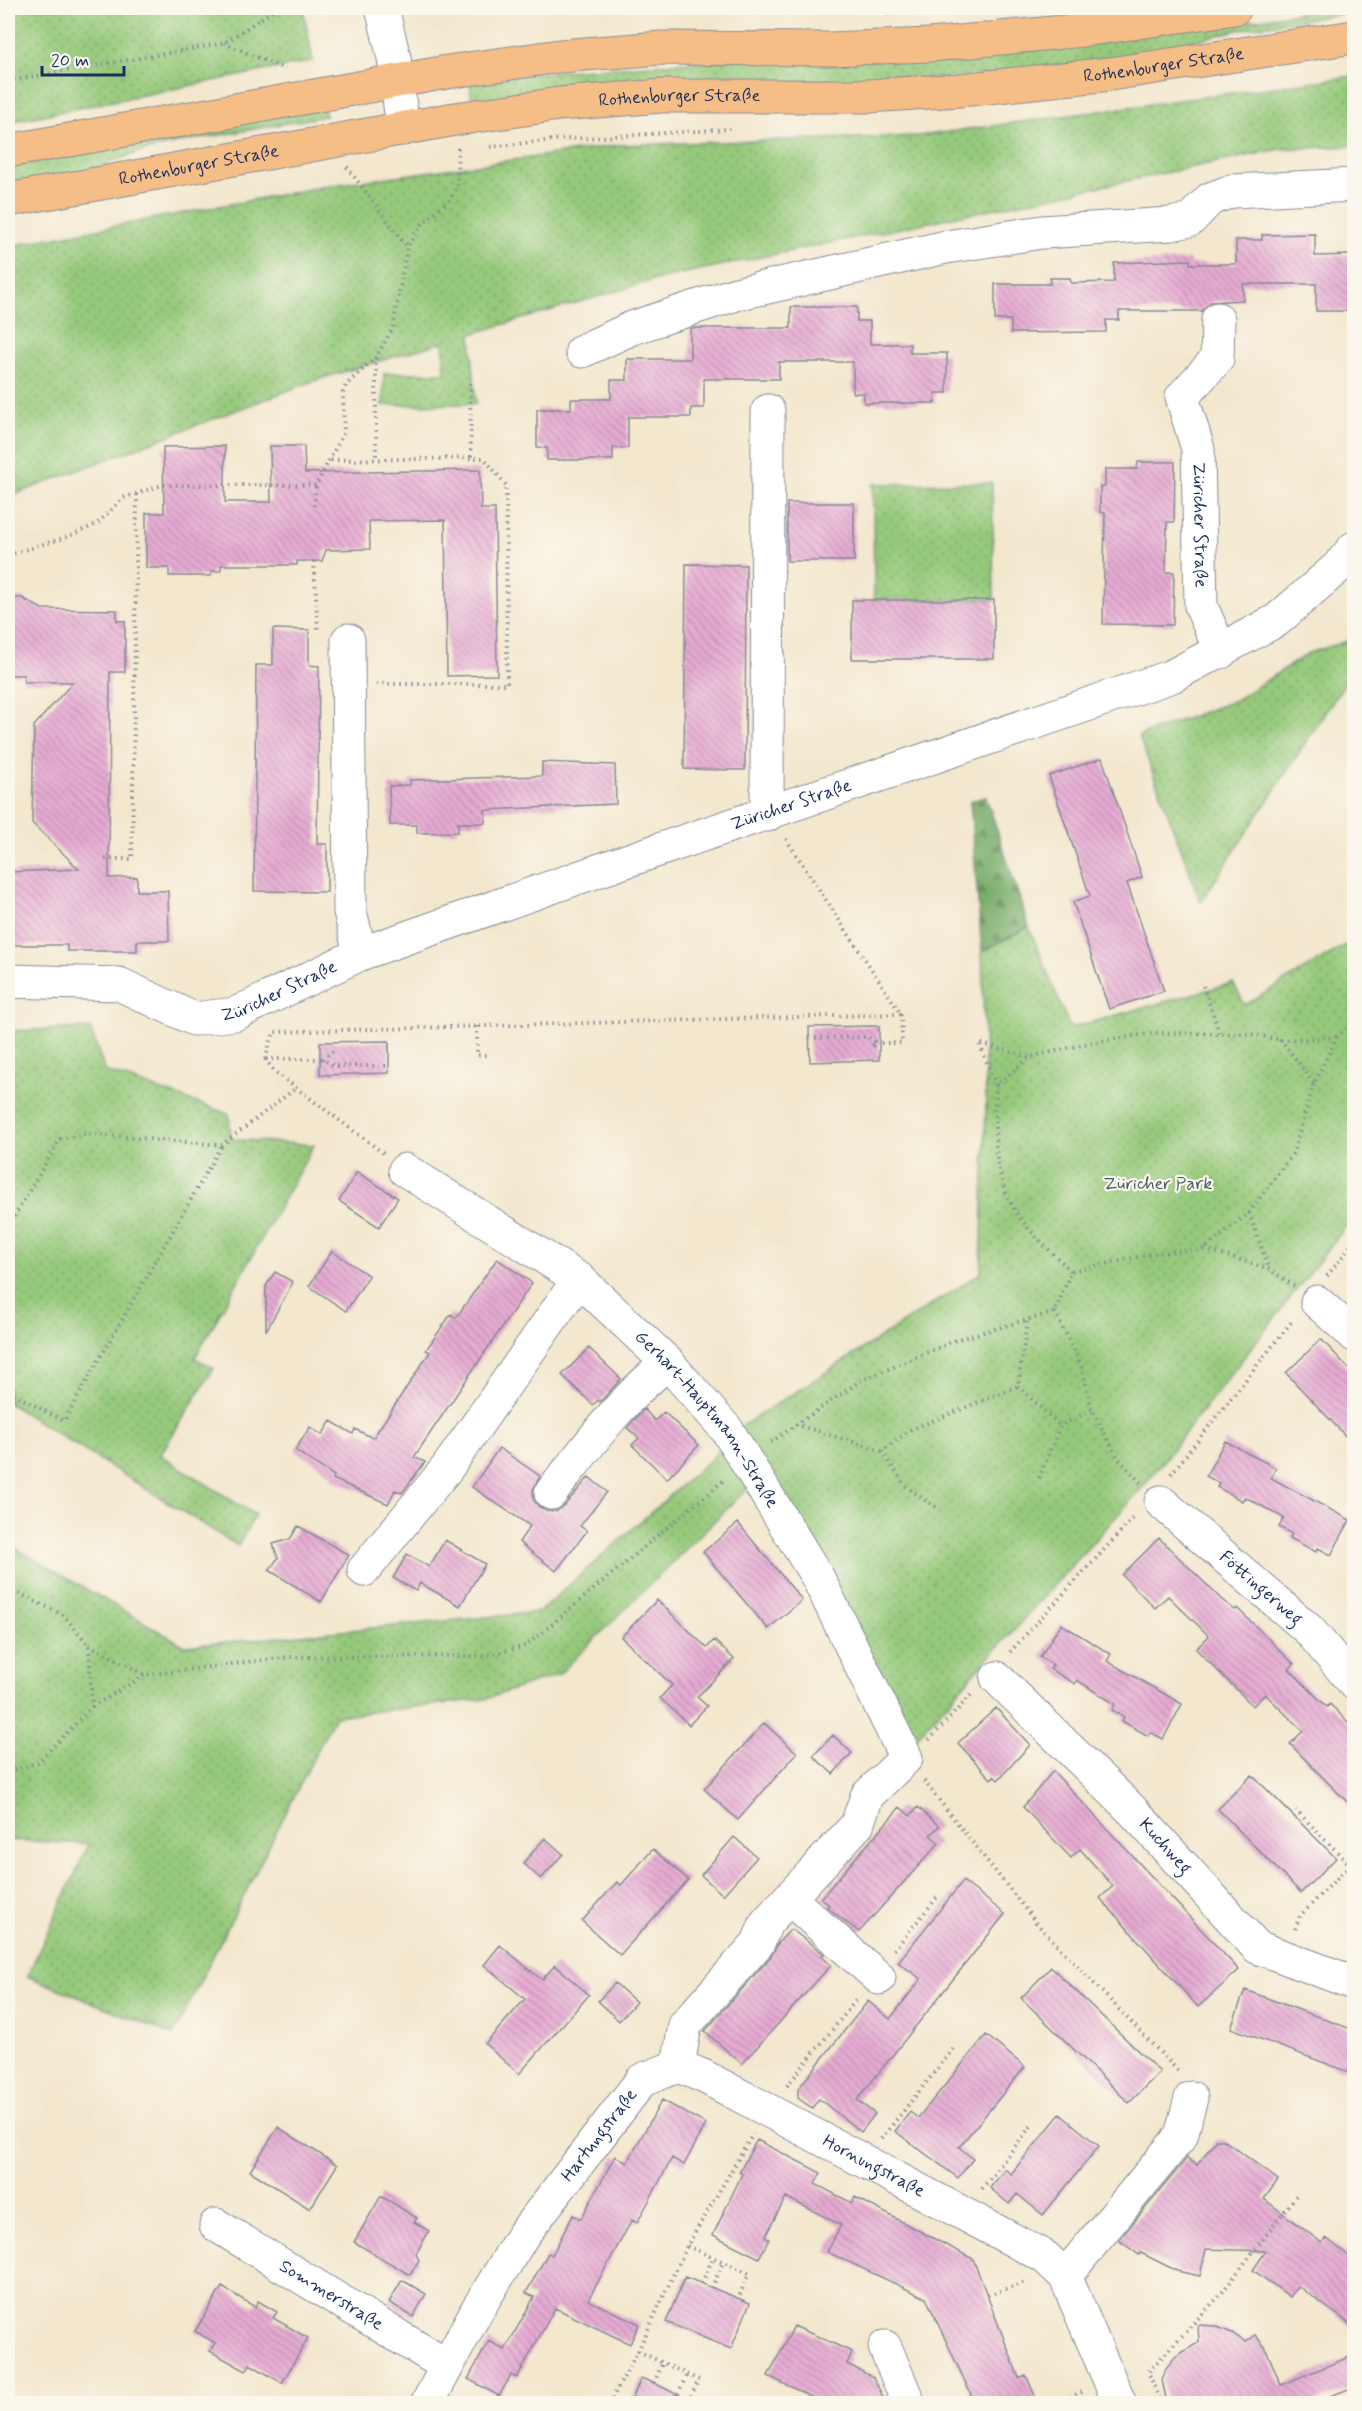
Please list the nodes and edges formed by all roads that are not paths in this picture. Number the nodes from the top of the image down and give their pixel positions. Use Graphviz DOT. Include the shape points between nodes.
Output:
graph roads {
  1 [pos="382,8"];
  2 [pos="1235,8"];
  3 [pos="1354,37"];
  4 [pos="398,81"];
  5 [pos="403,129"];
  6 [pos="8,151"];
  7 [pos="1354,185"];
  8 [pos="8,200"];
  9 [pos="1218,319"];
  10 [pos="582,351"];
  11 [pos="768,411"];
  12 [pos="1354,548"];
  13 [pos="348,640"];
  14 [pos="1221,652"];
  15 [pos="767,815"];
  16 [pos="360,954"];
  17 [pos="8,981"];
  18 [pos="405,1170"];
  19 [pos="579,1279"];
  20 [pos="1310,1297"];
  21 [pos="1354,1335"];
  22 [pos="668,1363"];
  23 [pos="551,1493"];
  24 [pos="1154,1495"];
  25 [pos="364,1570"];
  26 [pos="998,1677"];
  27 [pos="1354,1683"];
  28 [pos="789,1898"];
  29 [pos="879,1978"];
  30 [pos="1354,1983"];
  31 [pos="678,2066"];
  32 [pos="1191,2098"];
  33 [pos="216,2225"];
  34 [pos="1065,2276"];
  35 [pos="885,2347"];
  36 [pos="447,2366"];
  37 [pos="427,2403"];
  38 [pos="909,2403"];
  39 [pos="1120,2403"];
  1 -- 4 [label="street"];
  2 -- 4 [label="main road" via="1045,34 890,48 731,46 594,53"];
  3 -- 5 [label="main road, Rothenburger Straße" via="1110,74 984,88 868,96 719,94 628,98 559,104"];
  4 -- 5 [label="street"];
  4 -- 6 [label="main road"];
  5 -- 8 [label="main road, Rothenburger Straße"];
  7 -- 10 [label="street" via="1232,191 1210,199 1190,220 1171,224 1042,232 923,252 736,294 632,328"];
  9 -- 14 [label="street, Züricher Straße" via="1217,359 1182,396 1198,449 1201,606"];
  11 -- 15 [label="street"];
  12 -- 14 [label="street, Züricher Straße" via="1277,620"];
  13 -- 16 [label="street, Züricher Straße" via="350,911"];
  14 -- 15 [label="street, Züricher Straße" via="1173,676"];
  15 -- 16 [label="street, Züricher Straße"];
  16 -- 17 [label="street, Züricher Straße" via="235,1014 194,1019 119,984"];
  18 -- 19 [label="street, Gerhart-Hauptmann-Straße"];
  19 -- 22 [label="street, Gerhart-Hauptmann-Straße"];
  19 -- 25 [label="street" via="447,1468"];
  20 -- 21 [label="street"];
  22 -- 23 [label="street" via="612,1414"];
  22 -- 28 [label="street, Gerhart-Hauptmann-Straße" via="727,1430 818,1578 906,1758 867,1796 857,1825"];
  24 -- 27 [label="street, Föttingerweg" via="1309,1630"];
  26 -- 30 [label="street, Kuchweg" via="1132,1810 1257,1947"];
  28 -- 29 [label="street"];
  28 -- 31 [label="street" via="766,1923 758,1943 686,2025"];
  31 -- 34 [label="street, Hornungstraße" via="704,2076 1045,2257"];
  31 -- 36 [label="street, Hartungstraße" via="642,2080 523,2235"];
  32 -- 34 [label="street" via="1181,2136"];
  33 -- 36 [label="street, Sommerstraße"];
  34 -- 39 [label="street, Hornungstraße"];
  35 -- 38 [label="street"];
  36 -- 37 [label="street, Hartungstraße"];
}
